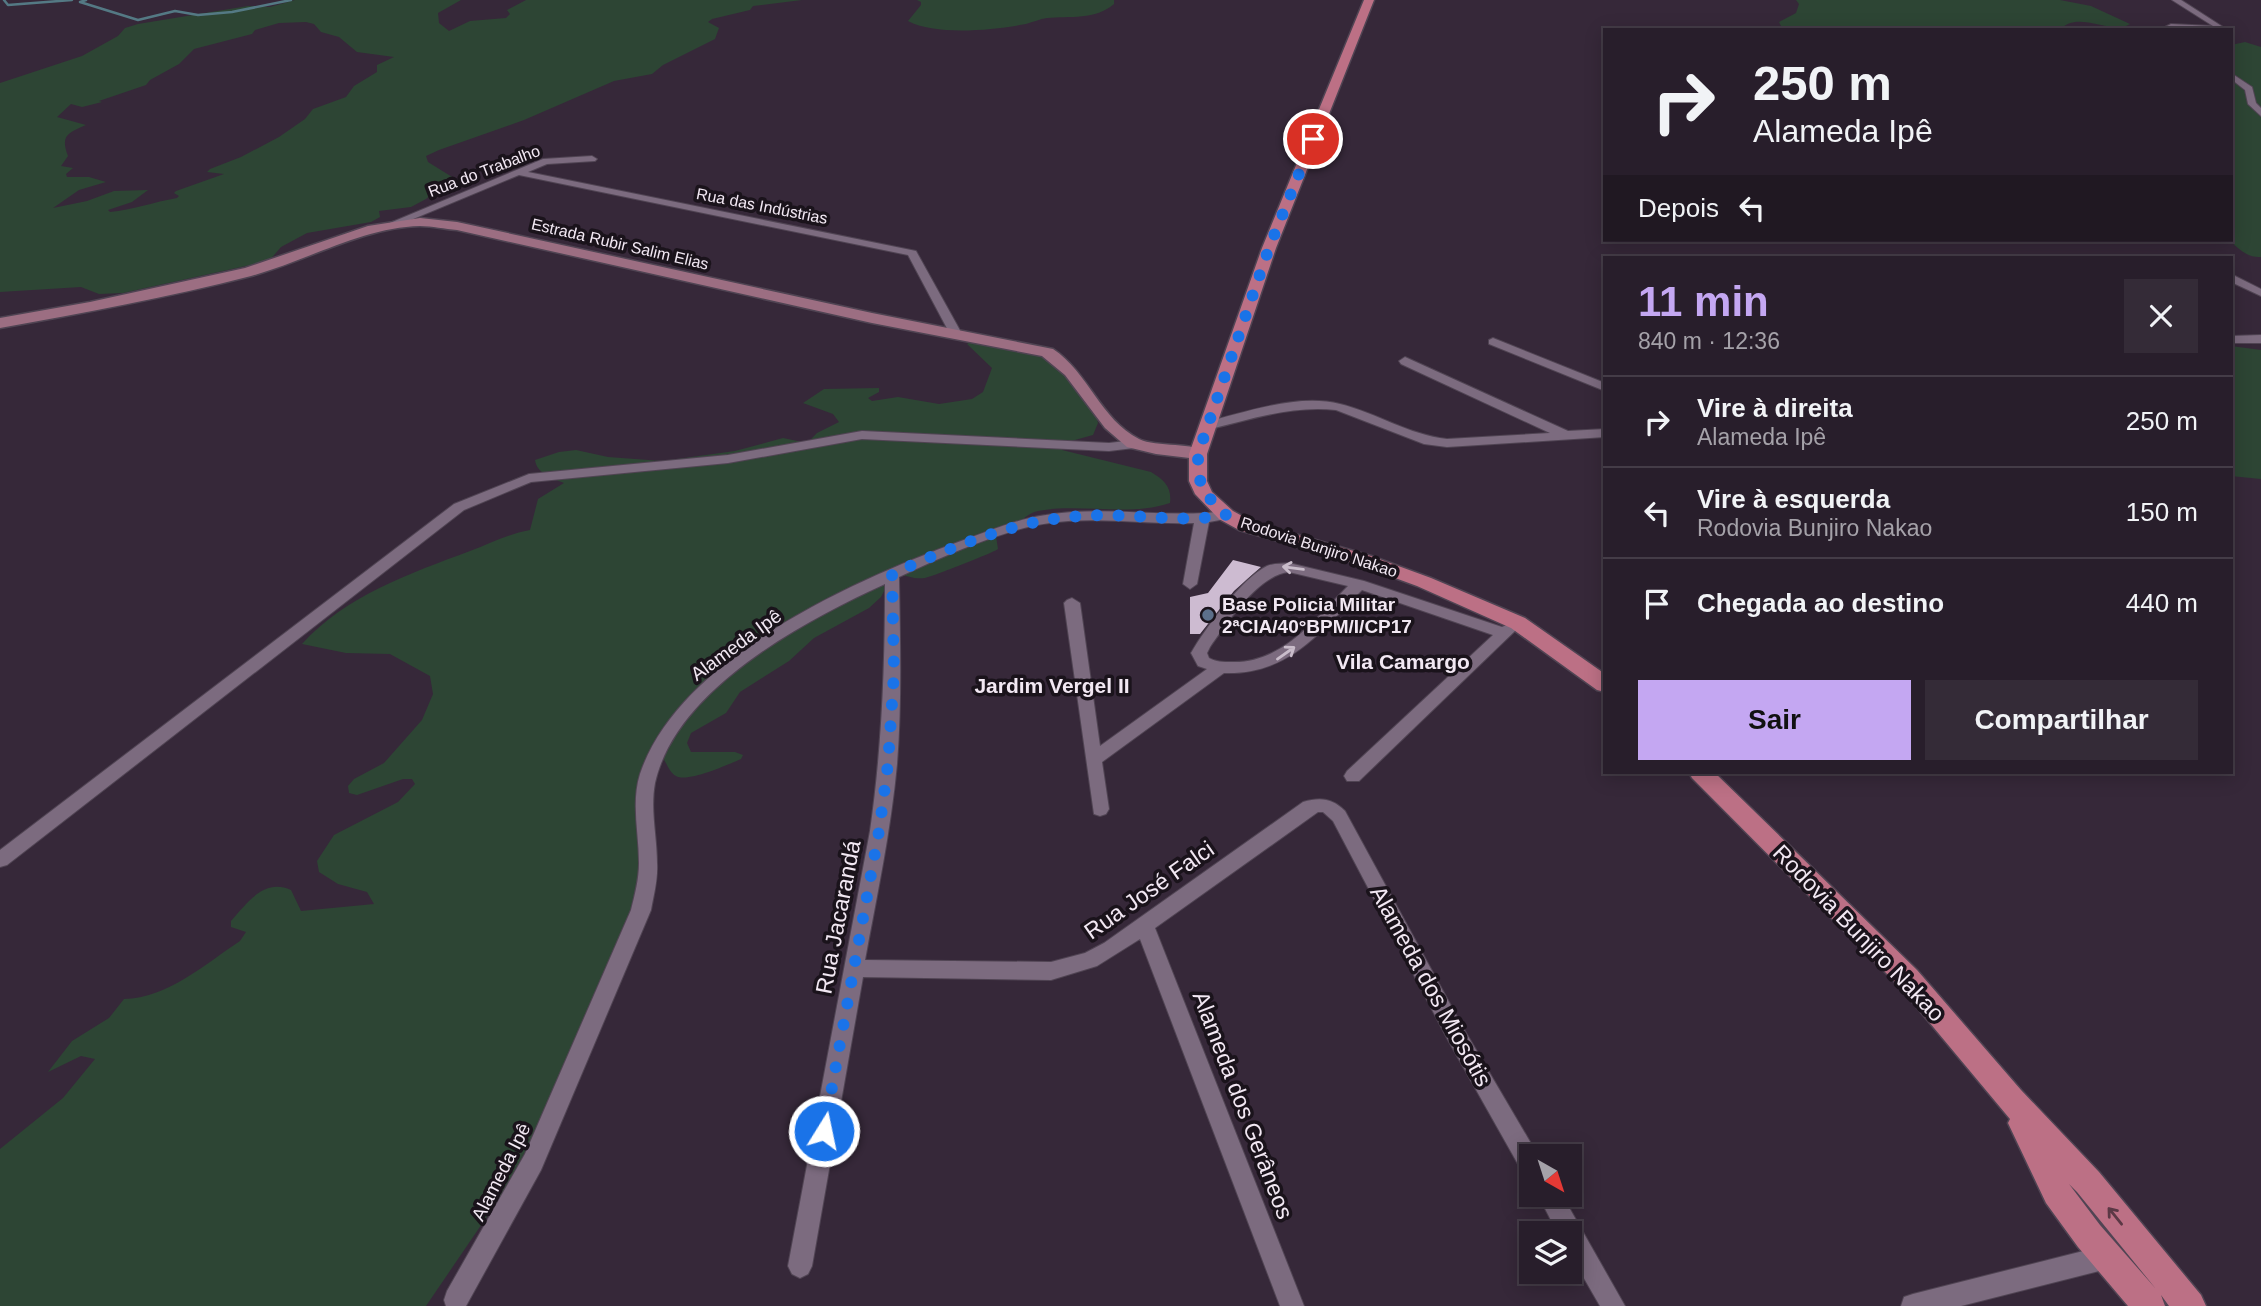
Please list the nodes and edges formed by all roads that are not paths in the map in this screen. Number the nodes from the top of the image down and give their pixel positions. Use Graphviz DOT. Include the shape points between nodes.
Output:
graph roads {
  1 [pos="1369,0"];
  2 [pos="2176,0"];
  3 [pos="2167,28"];
  4 [pos="2194,28"];
  5 [pos="2212,28"];
  6 [pos="2233,77"];
  7 [pos="2261,113"];
  8 [pos="592,159"];
  9 [pos="516,172"];
  10 [pos="390,225"];
  11 [pos="2233,277"];
  12 [pos="2261,293"];
  13 [pos="0,323"];
  14 [pos="2233,329"];
  15 [pos="956,334"];
  16 [pos="2256,339"];
  17 [pos="2233,340"];
  18 [pos="1493,341"];
  19 [pos="1405,361"];
  20 [pos="1603,386"];
  21 [pos="1207,426"];
  22 [pos="1603,433"];
  23 [pos="1565,435"];
  24 [pos="1134,444"];
  25 [pos="1198,454"];
  26 [pos="1226,515"];
  27 [pos="1202,519"];
  28 [pos="892,574"];
  29 [pos="1190,584"];
  30 [pos="1359,584"];
  31 [pos="1072,603"];
  32 [pos="1511,628"];
  33 [pos="1221,667"];
  34 [pos="1603,684"];
  35 [pos="1094,759"];
  36 [pos="1702,774"];
  37 [pos="1353,776"];
  38 [pos="1331,807"];
  39 [pos="1100,809"];
  40 [pos="0,860"];
  41 [pos="1144,924"];
  42 [pos="853,968"];
  43 [pos="2011,1099"];
  44 [pos="1519,1144"];
  45 [pos="1556,1208"];
  46 [pos="2141,1248"];
  47 [pos="2107,1258"];
  48 [pos="800,1266"];
  49 [pos="456,1300"];
  50 [pos="2139,1300"];
  51 [pos="1292,1306"];
  52 [pos="1613,1306"];
  53 [pos="1913,1306"];
  54 [pos="2190,1306"];
  1 -- 21 [label="main road, Rodovia Bunjiro Nakao" via="1269,248"];
  2 -- 5 [label="street" via="2219,27"];
  3 -- 4 [label="street"];
  6 -- 7 [label="street" via="2249,89 2252,104"];
  8 -- 9 [label="street, Rua do Trabalho" via="546,161"];
  9 -- 10 [label="street, Rua do Trabalho"];
  9 -- 15 [label="street, Rua das Indústrias" via="912,253"];
  10 -- 13 [label="street, Estrada Rubir Salim Elias" via="248,272"];
  10 -- 15 [label="street, Estrada Rubir Salim Elias" via="457,226"];
  11 -- 12 [label="street"];
  14 -- 16 [label="street"];
  15 -- 24 [label="street, Estrada Rubir Salim Elias" via="1055,356"];
  16 -- 17 [label="street"];
  18 -- 20 [label="street"];
  19 -- 23 [label="street"];
  21 -- 23 [label="street" via="1284,408 1321,405 1447,443"];
  21 -- 25 [label="main road, Rodovia Bunjiro Nakao"];
  22 -- 23 [label="street"];
  24 -- 25 [label="street"];
  24 -- 40 [label="street" via="1109,447 862,435 728,459 529,478 496,489 459,507"];
  25 -- 26 [label="main road, Rodovia Bunjiro Nakao" via="1198,481 1204,494"];
  26 -- 27 [label="street, Alameda Ipê"];
  26 -- 32 [label="main road, Rodovia Bunjiro Nakao" via="1245,526 1424,582"];
  27 -- 28 [label="street, Alameda Ipê" via="1049,518 976,540"];
  27 -- 29 [label="street"];
  28 -- 42 [label="street, Rua Jacarandá" via="894,673 888,764"];
  28 -- 49 [label="street, Alameda Ipê" via="749,656 683,714 663,742 644,809 648,876 640,910 533,1162"];
  30 -- 32 [label="street"];
  33 -- 30 [label="street, one-way" via="1255,667 1277,660"];
  30 -- 33 [label="street, one-way" via="1293,567 1271,569 1210,634 1199,653 1206,664"];
  31 -- 35 [label="street"];
  32 -- 34 [label="main road, Rodovia Bunjiro Nakao"];
  32 -- 37 [label="street"];
  33 -- 35 [label="street"];
  35 -- 39 [label="street"];
  36 -- 43 [label="main road, Rodovia Bunjiro Nakao" via="1908,978"];
  38 -- 41 [label="street, Rua José Falci" via="1320,803 1310,807"];
  38 -- 44 [label="street, Alameda dos Miosótis"];
  41 -- 42 [label="street, Rua José Falci" via="1090,960 1051,971"];
  41 -- 51 [label="street, Alameda dos Gerâneos"];
  42 -- 48 [label="street, Rua Jacarandá"];
  46 -- 43 [label="main road, one-way"];
  43 -- 47 [label="main road" via="2057,1192"];
  45 -- 52 [label="street"];
  46 -- 47 [label="street"];
  46 -- 54 [label="main road"];
  47 -- 50 [label="main road"];
  47 -- 53 [label="street"];
}
